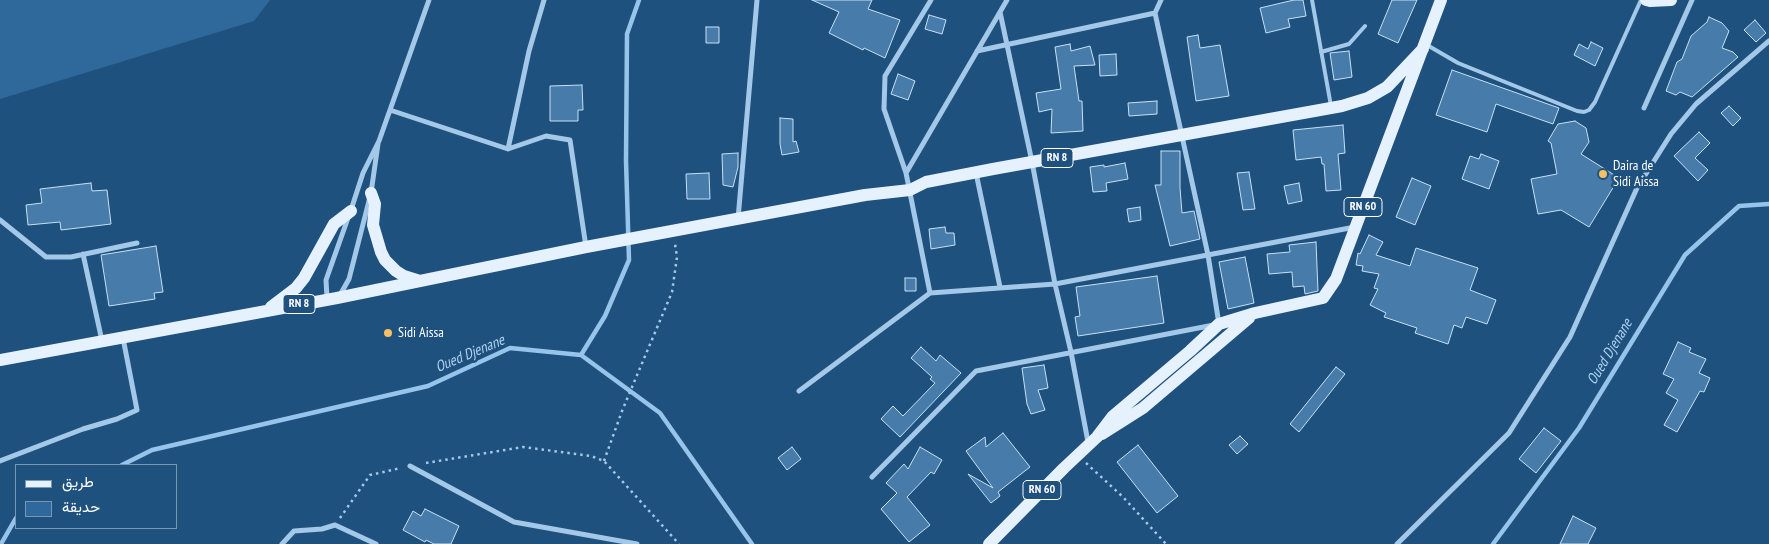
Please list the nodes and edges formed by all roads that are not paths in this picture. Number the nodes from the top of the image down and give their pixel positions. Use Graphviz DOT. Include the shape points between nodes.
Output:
graph roads {
  1 [pos="429,0"];
  2 [pos="544,0"];
  3 [pos="757,0"];
  4 [pos="931,0"];
  5 [pos="1007,0"];
  6 [pos="1161,0"];
  7 [pos="1312,0"];
  8 [pos="1441,0"];
  9 [pos="1648,0"];
  10 [pos="1672,0"];
  11 [pos="1692,0"];
  12 [pos="1000,12"];
  13 [pos="1155,13"];
  14 [pos="1365,26"];
  15 [pos="1769,41"];
  16 [pos="1008,44"];
  17 [pos="1424,46"];
  18 [pos="977,51"];
  19 [pos="1321,52"];
  20 [pos="1332,108"];
  21 [pos="1644,108"];
  22 [pos="390,110"];
  23 [pos="1183,135"];
  24 [pos="379,141"];
  25 [pos="508,149"];
  26 [pos="1032,162"];
  27 [pos="976,172"];
  28 [pos="906,173"];
  29 [pos="910,190"];
  30 [pos="372,193"];
  31 [pos="350,210"];
  32 [pos="0,220"];
  33 [pos="738,220"];
  34 [pos="1356,227"];
  35 [pos="137,243"];
  36 [pos="592,247"];
  37 [pos="83,254"];
  38 [pos="1208,255"];
  39 [pos="422,281"];
  40 [pos="1055,284"];
  41 [pos="1000,287"];
  42 [pos="930,293"];
  43 [pos="332,298"];
  44 [pos="263,311"];
  45 [pos="1255,313"];
  46 [pos="1219,324"];
  47 [pos="123,337"];
  48 [pos="102,341"];
  49 [pos="1071,352"];
  50 [pos="0,360"];
  51 [pos="799,391"];
  52 [pos="1093,441"];
  53 [pos="0,461"];
  54 [pos="410,466"];
  55 [pos="872,477"];
  56 [pos="282,544"];
  57 [pos="376,544"];
  58 [pos="636,544"];
  59 [pos="989,544"];
  60 [pos="1397,544"];
  1 -- 22 [label="street"];
  2 -- 25 [label="street" via="529,51"];
  3 -- 33 [label="street"];
  4 -- 28 [label="street" via="886,76 884,109"];
  5 -- 12 [label="street"];
  6 -- 13 [label="street"];
  7 -- 19 [label="lane"];
  8 -- 17 [label="main road, RN 8"];
  9 -- 10 [label="main road"];
  9 -- 17 [label="lane" via="1594,102 1584,112 1458,63"];
  11 -- 21 [label="street"];
  12 -- 16 [label="street"];
  12 -- 18 [label="street"];
  13 -- 16 [label="street"];
  13 -- 23 [label="street"];
  14 -- 19 [label="lane" via="1349,44"];
  15 -- 60 [label="street" via="1696,104 1671,134 1636,188 1570,337 1509,433"];
  16 -- 18 [label="street"];
  16 -- 26 [label="street"];
  17 -- 20 [label="main road, RN 8" via="1387,87 1368,98"];
  17 -- 34 [label="main road, RN 60"];
  18 -- 28 [label="street"];
  19 -- 20 [label="lane"];
  20 -- 23 [label="main road, RN 8"];
  22 -- 24 [label="street"];
  22 -- 25 [label="street"];
  23 -- 26 [label="main road, RN 8"];
  23 -- 38 [label="street"];
  24 -- 30 [label="street"];
  24 -- 31 [label="street"];
  25 -- 36 [label="street" via="546,136 570,140"];
  26 -- 27 [label="main road, RN 8"];
  26 -- 40 [label="street"];
  27 -- 29 [label="main road, RN 8" via="926,182"];
  27 -- 41 [label="street"];
  28 -- 29 [label="street"];
  29 -- 33 [label="main road, RN 8" via="865,195"];
  29 -- 42 [label="street"];
  30 -- 39 [label="main road" via="375,204 373,225 385,260 404,276"];
  30 -- 43 [label="street" via="349,279 344,289"];
  31 -- 43 [label="street" via="326,280 325,290"];
  31 -- 44 [label="main road" via="334,224 296,288 276,305"];
  32 -- 37 [label="street" via="46,257"];
  33 -- 36 [label="main road, RN 8"];
  34 -- 38 [label="street"];
  34 -- 45 [label="main road, RN 60" via="1336,280 1323,298"];
  35 -- 37 [label="street"];
  36 -- 39 [label="main road, RN 8"];
  37 -- 48 [label="street"];
  38 -- 40 [label="street"];
  38 -- 46 [label="street"];
  39 -- 43 [label="main road, RN 8"];
  40 -- 41 [label="street"];
  40 -- 49 [label="street"];
  41 -- 42 [label="street"];
  42 -- 51 [label="street"];
  43 -- 44 [label="main road, RN 8"];
  44 -- 47 [label="main road, RN 8"];
  45 -- 46 [label="main road"];
  45 -- 52 [label="main road, RN 60" via="1143,408"];
  46 -- 49 [label="street"];
  46 -- 52 [label="main road" via="1112,416"];
  47 -- 48 [label="main road, RN 8"];
  47 -- 53 [label="street" via="137,410"];
  48 -- 50 [label="main road, RN 8"];
  49 -- 52 [label="street"];
  49 -- 55 [label="street" via="976,370"];
  52 -- 59 [label="main road, RN 60"];
  54 -- 58 [label="street" via="514,522"];
  56 -- 57 [label="street" via="294,531 335,526"];
}
